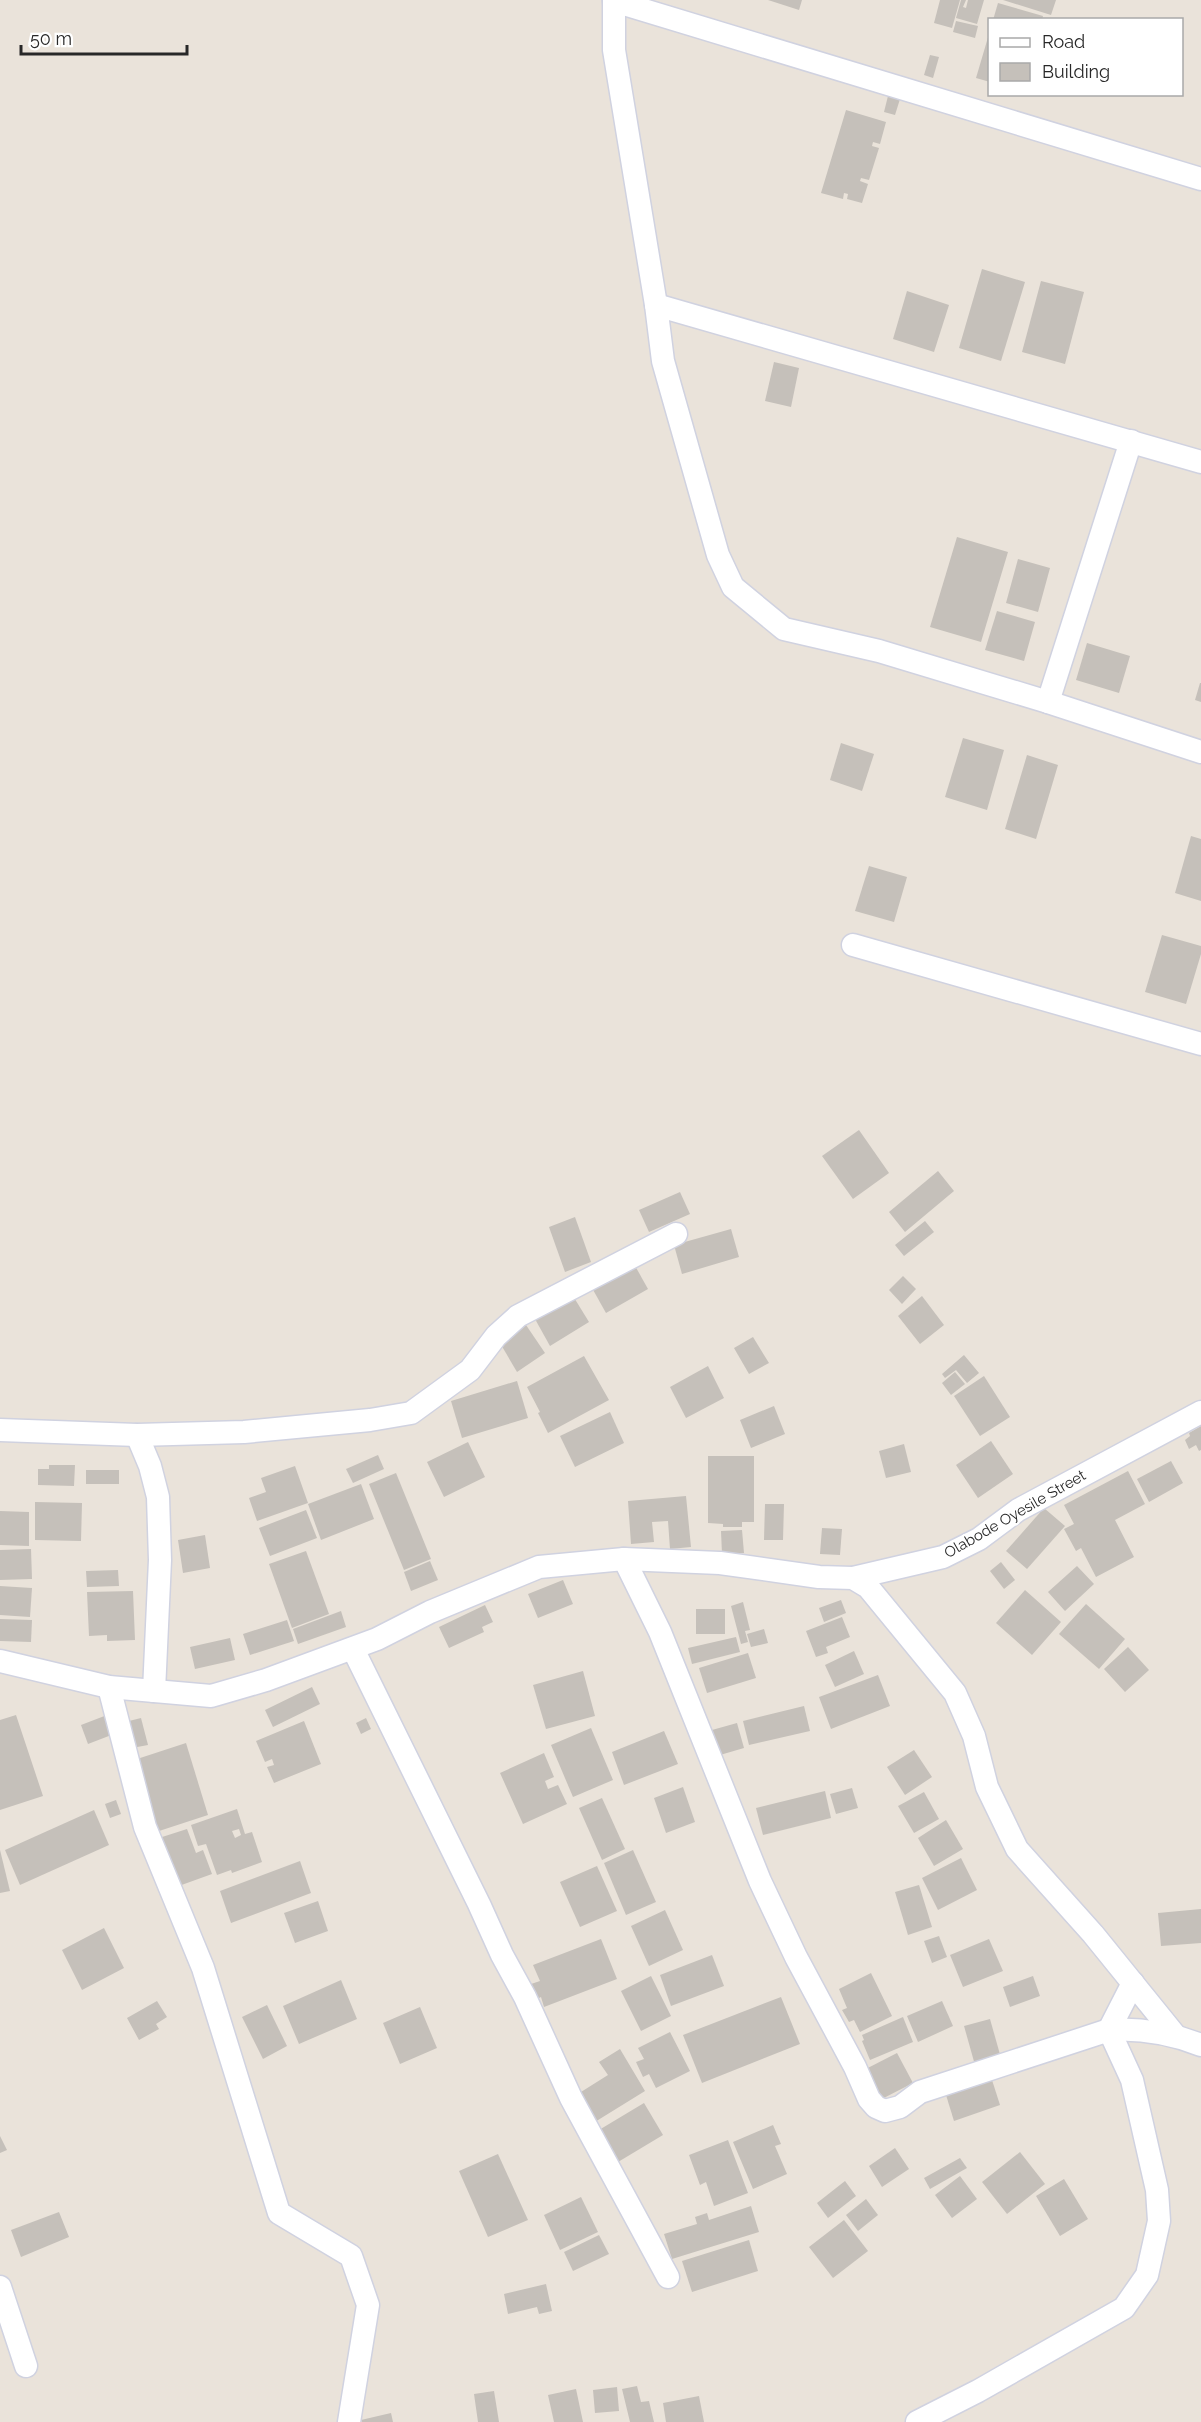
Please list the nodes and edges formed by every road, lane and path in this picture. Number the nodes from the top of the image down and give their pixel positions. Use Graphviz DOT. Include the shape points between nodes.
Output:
graph roads {
  1 [pos="614,1"];
  2 [pos="1201,179"];
  3 [pos="656,305"];
  4 [pos="1131,441"];
  5 [pos="1201,462"];
  6 [pos="1048,702"];
  7 [pos="1201,752"];
  8 [pos="853,945"];
  9 [pos="1201,1044"];
  10 [pos="676,1234"];
  11 [pos="1201,1412"];
  12 [pos="0,1430"];
  13 [pos="137,1435"];
  14 [pos="624,1559"];
  15 [pos="853,1578"];
  16 [pos="353,1649"];
  17 [pos="0,1661"];
  18 [pos="109,1687"];
  19 [pos="154,1691"];
  20 [pos="1133,1983"];
  21 [pos="1109,2030"];
  22 [pos="1174,2034"];
  23 [pos="1201,2045"];
  24 [pos="668,2277"];
  25 [pos="0,2287"];
  26 [pos="26,2366"];
  27 [pos="349,2422"];
  28 [pos="917,2422"];
  1 -- 2 [label="street"];
  1 -- 3 [label="street" via="614,50"];
  3 -- 4 [label="street"];
  3 -- 6 [label="street" via="663,361 718,555 734,587 784,628 879,651"];
  4 -- 5 [label="street"];
  4 -- 6 [label="street"];
  6 -- 7 [label="street"];
  8 -- 9 [label="street"];
  10 -- 13 [label="street" via="518,1316 496,1336 470,1370 411,1413 244,1432"];
  11 -- 15 [label="street, Olabode Oyesile Street" via="1018,1510 979,1539 943,1557"];
  12 -- 13 [label="street"];
  13 -- 19 [label="street" via="158,1497 160,1560"];
  14 -- 15 [label="street, Olabode Oyesile Street" via="720,1563"];
  14 -- 16 [label="street, Olabode Oyesile Street" via="539,1567"];
  14 -- 21 [label="street" via="660,1632 760,1881 876,2107 885,2111 900,2107 920,2092"];
  15 -- 20 [label="street" via="868,1587 955,1693 974,1736 987,1787 1017,1849"];
  16 -- 19 [label="street, Olabode Oyesile Street" via="211,1696"];
  16 -- 24 [label="street" via="571,2098"];
  17 -- 18 [label="street, Olabode Oyesile Street"];
  18 -- 19 [label="street, Olabode Oyesile Street"];
  18 -- 27 [label="street" via="145,1827 202,1968 279,2213 351,2256 368,2306"];
  20 -- 21 [label="street"];
  20 -- 22 [label="street"];
  21 -- 22 [label="street" via="1136,2028"];
  21 -- 28 [label="street" via="1132,2080 1157,2190 1159,2221 1147,2275 1124,2308"];
  22 -- 23 [label="street"];
  25 -- 26 [label="street"];
}
